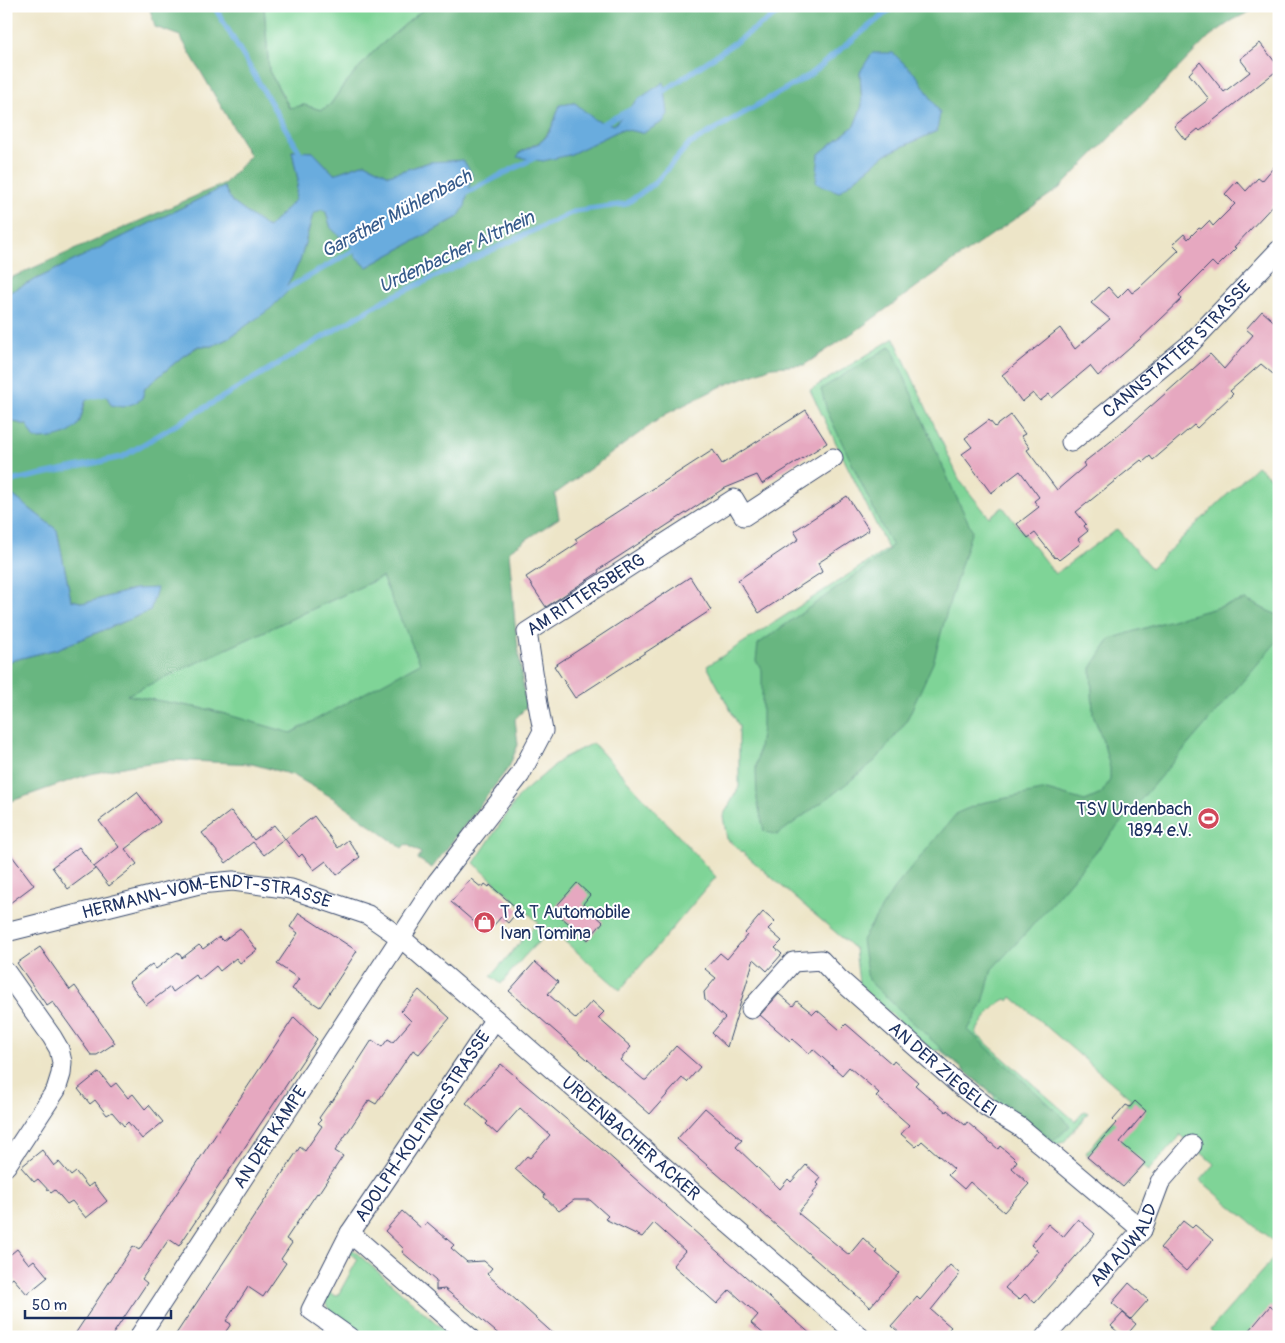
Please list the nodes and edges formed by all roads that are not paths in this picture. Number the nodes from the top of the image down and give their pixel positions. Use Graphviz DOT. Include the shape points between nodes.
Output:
graph roads {
  1 [pos="1275,262"];
  2 [pos="1071,442"];
  3 [pos="834,458"];
  4 [pos="6,932"];
  5 [pos="401,938"];
  6 [pos="6,972"];
  7 [pos="751,1009"];
  8 [pos="496,1019"];
  9 [pos="1192,1145"];
  10 [pos="6,1166"];
  11 [pos="1142,1230"];
  12 [pos="350,1234"];
  13 [pos="139,1337"];
  14 [pos="349,1337"];
  15 [pos="469,1337"];
  16 [pos="860,1337"];
  17 [pos="1045,1337"];
  1 -- 2 [label="street, CANNSTATTER STRASSE" via="1190,344"];
  3 -- 5 [label="street, AM RITTERSBERG" via="744,516 734,499 527,632 543,731 520,775 437,882"];
  4 -- 5 [label="street, HERMANN-VOM-ENDT-STRASSE" via="199,884 233,881 291,889 368,915"];
  5 -- 8 [label="street, URDENBACHER ACKER"];
  5 -- 13 [label="street, AN DER KÄMPE"];
  6 -- 10 [label="street" via="52,1037 62,1062 62,1074 56,1090"];
  7 -- 11 [label="street, AN DER ZIEGELEI" via="793,962 821,960 958,1084 1020,1127"];
  8 -- 12 [label="street, ADOLPH-KOLPING-STRASSE"];
  8 -- 16 [label="street, URDENBACHER ACKER"];
  9 -- 11 [label="street, AM AUWALD" via="1160,1182"];
  11 -- 17 [label="street, AM AUWALD"];
  12 -- 14 [label="street, ADOLPH-KOLPING-STRASSE" via="311,1310"];
  12 -- 15 [label="street, ADOLPH-KOLPING-STRASSE"];
}
